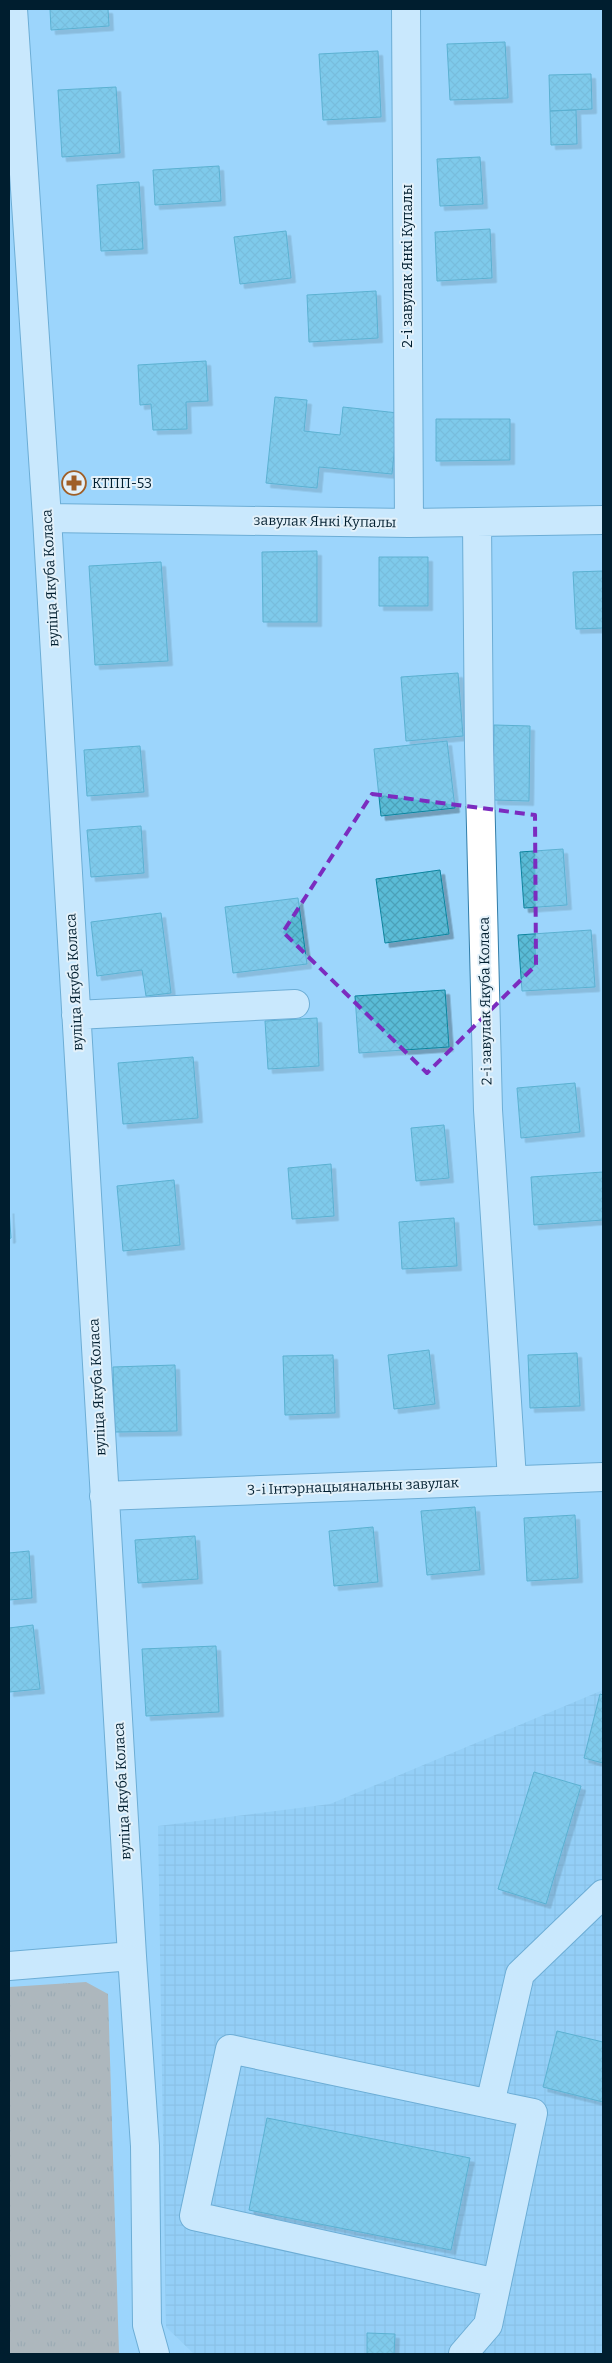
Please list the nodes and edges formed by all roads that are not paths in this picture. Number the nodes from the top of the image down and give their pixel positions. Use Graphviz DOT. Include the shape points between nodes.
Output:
graph roads {
  1 [pos="13,9"];
  2 [pos="406,9"];
  3 [pos="47,518"];
  4 [pos="603,520"];
  5 [pos="409,522"];
  6 [pos="477,522"];
  7 [pos="295,1004"];
  8 [pos="76,1015"];
  9 [pos="603,1477"];
  10 [pos="512,1479"];
  11 [pos="104,1496"];
  12 [pos="603,1894"];
  13 [pos="132,1956"];
  14 [pos="9,1966"];
  15 [pos="490,2104"];
  16 [pos="497,2283"];
  17 [pos="155,2354"];
  18 [pos="463,2354"];
  1 -- 3 [label="street, вуліца Якуба Коласа"];
  2 -- 5 [label="street, 2-і завулак Янкі Купалы"];
  3 -- 5 [label="street, завулак Янкі Купалы"];
  3 -- 8 [label="street, вуліца Якуба Коласа"];
  4 -- 6 [label="street, завулак Янкі Купалы"];
  5 -- 6 [label="street, завулак Янкі Купалы"];
  6 -- 10 [label="street, 2-і завулак Якуба Коласа" via="488,1110"];
  7 -- 8 [label="street"];
  8 -- 11 [label="street, вуліца Якуба Коласа"];
  9 -- 10 [label="street, 3-і Інтэрнацыянальны завулак"];
  10 -- 11 [label="street, 3-і Інтэрнацыянальны завулак"];
  11 -- 13 [label="street, вуліца Якуба Коласа"];
  12 -- 15 [label="street" via="520,1974"];
  13 -- 14 [label="street"];
  13 -- 17 [label="street, вуліца Якуба Коласа" via="145,2146 147,2324"];
  15 -- 16 [label="street" via="533,2113"];
  15 -- 16 [label="street" via="230,2049 194,2216"];
  16 -- 18 [label="street" via="488,2324"];
}
